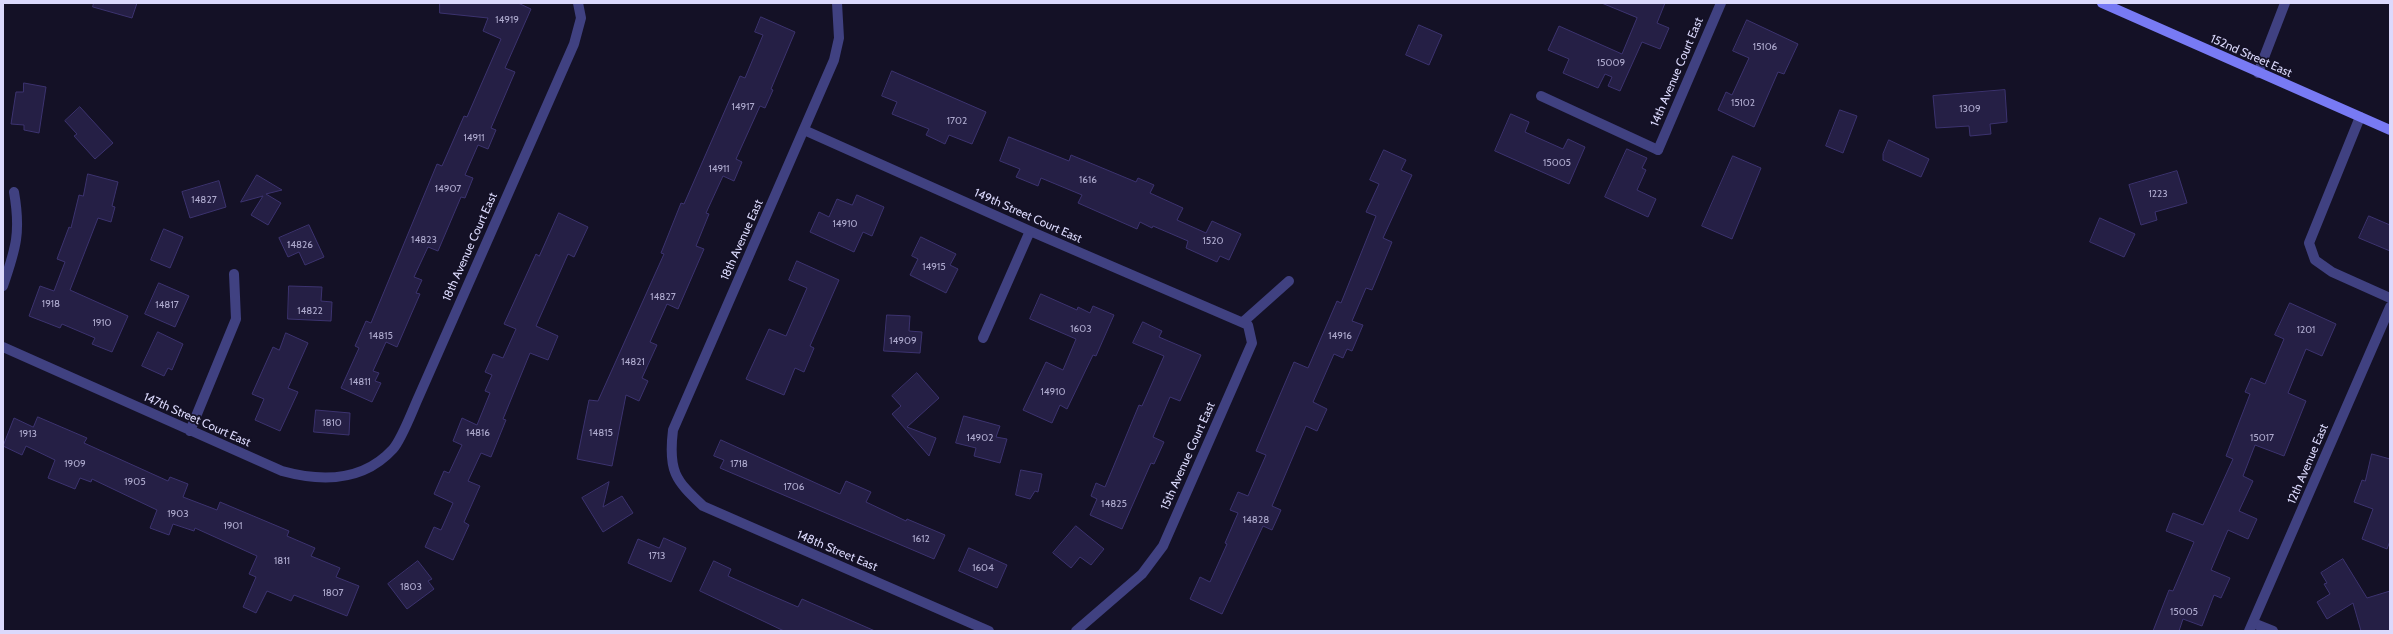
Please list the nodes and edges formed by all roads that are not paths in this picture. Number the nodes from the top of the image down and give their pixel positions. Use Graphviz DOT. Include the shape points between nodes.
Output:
graph roads {
  1 [pos="578,3"];
  2 [pos="837,3"];
  3 [pos="1721,3"];
  4 [pos="2102,3"];
  5 [pos="2285,3"];
  6 [pos="2258,73"];
  7 [pos="1541,96"];
  8 [pos="2360,117"];
  9 [pos="804,130"];
  10 [pos="2390,130"];
  11 [pos="14,192"];
  12 [pos="1030,231"];
  13 [pos="234,274"];
  14 [pos="1289,281"];
  15 [pos="3,286"];
  16 [pos="2390,298"];
  17 [pos="2390,307"];
  18 [pos="1243,322"];
  19 [pos="983,338"];
  20 [pos="3,347"];
  21 [pos="190,431"];
  22 [pos="384,456"];
  23 [pos="681,485"];
  24 [pos="2251,627"];
  25 [pos="989,631"];
  26 [pos="1076,631"];
  27 [pos="2273,631"];
  1 -- 22 [label="street, 18th Avenue Court East" via="581,18 574,44 419,396 394,448"];
  2 -- 9 [label="street, 18th Avenue East" via="839,38 834,60"];
  3 -- 7 [label="street, 14th Avenue Court East" via="1658,150"];
  4 -- 6 [label="main road, 152nd Street East"];
  5 -- 6 [label="street"];
  6 -- 8 [label="main road, 152nd Street East"];
  8 -- 10 [label="main road, 152nd Street East"];
  8 -- 16 [label="street" via="2309,243 2314,260 2332,272"];
  9 -- 12 [label="street, 149th Street Court East"];
  9 -- 23 [label="street, 18th Avenue East" via="673,430 671,458"];
  11 -- 15 [label="street" via="18,226 17,245"];
  12 -- 18 [label="street, 149th Street Court East"];
  12 -- 19 [label="street"];
  13 -- 21 [label="street" via="236,319"];
  14 -- 18 [label="street"];
  17 -- 24 [label="street, 12th Avenue East"];
  18 -- 26 [label="street, 15th Avenue Court East" via="1248,325 1252,343 1162,546 1142,574"];
  20 -- 21 [label="street, 147th Street Court East"];
  21 -- 22 [label="street, 147th Street Court East" via="247,457 295,474 320,478 356,475"];
  23 -- 25 [label="street, 148th Street East" via="704,506 719,514"];
  24 -- 27 [label="street"];
}
